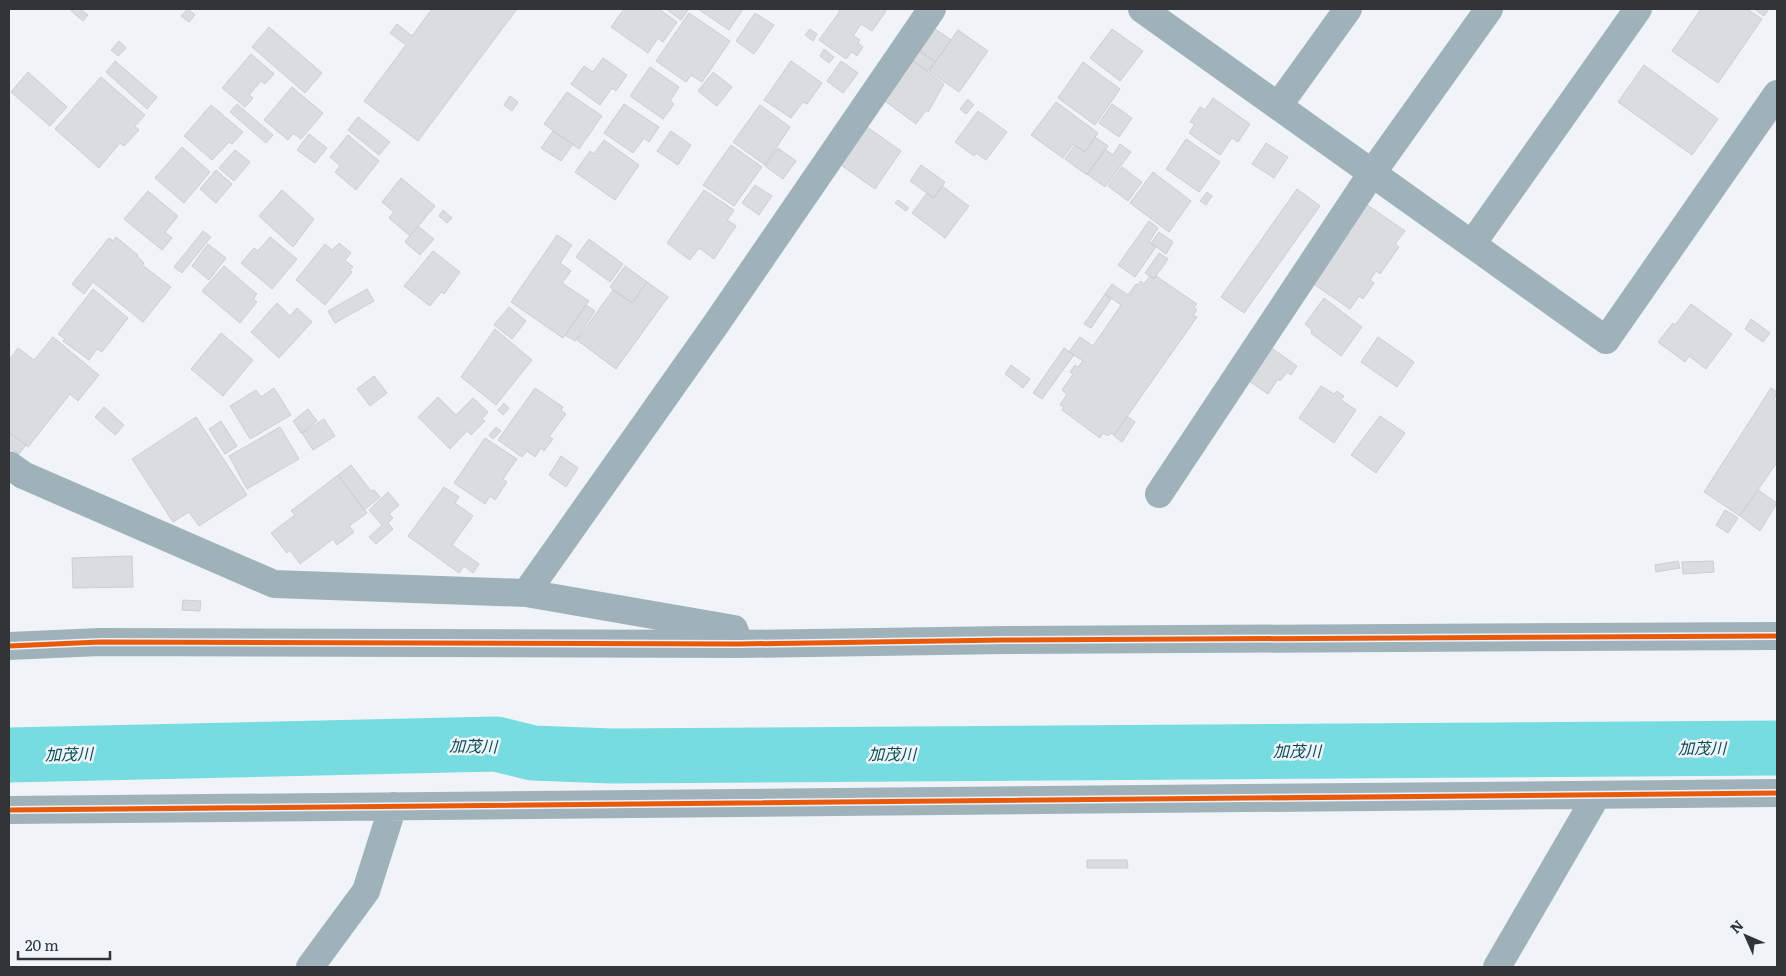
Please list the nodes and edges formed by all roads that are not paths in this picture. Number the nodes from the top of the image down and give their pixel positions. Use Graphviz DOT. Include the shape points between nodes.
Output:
graph roads {
  1 [pos="932,9"];
  2 [pos="1142,9"];
  3 [pos="1348,9"];
  4 [pos="1490,9"];
  5 [pos="1638,9"];
  6 [pos="1777,94"];
  7 [pos="1278,106"];
  8 [pos="1372,173"];
  9 [pos="1472,244"];
  10 [pos="9,465"];
  11 [pos="1159,494"];
  12 [pos="526,593"];
  13 [pos="1777,636"];
  14 [pos="739,644"];
  15 [pos="9,646"];
  16 [pos="1777,793"];
  17 [pos="1596,794"];
  18 [pos="393,806"];
  19 [pos="9,810"];
  20 [pos="310,967"];
  21 [pos="1497,967"];
  1 -- 12 [label="street"];
  2 -- 7 [label="street"];
  3 -- 7 [label="street"];
  4 -- 8 [label="street"];
  5 -- 9 [label="street"];
  6 -- 9 [label="street" via="1606,340"];
  7 -- 8 [label="street"];
  8 -- 9 [label="street"];
  8 -- 11 [label="street"];
  10 -- 12 [label="street" via="22,474 274,584"];
  12 -- 14 [label="street" via="734,629"];
  13 -- 14 [label="street"];
  14 -- 15 [label="street" via="100,642"];
  16 -- 17 [label="street"];
  17 -- 18 [label="street"];
  17 -- 21 [label="street"];
  18 -- 19 [label="street"];
  18 -- 20 [label="street" via="366,891"];
}
